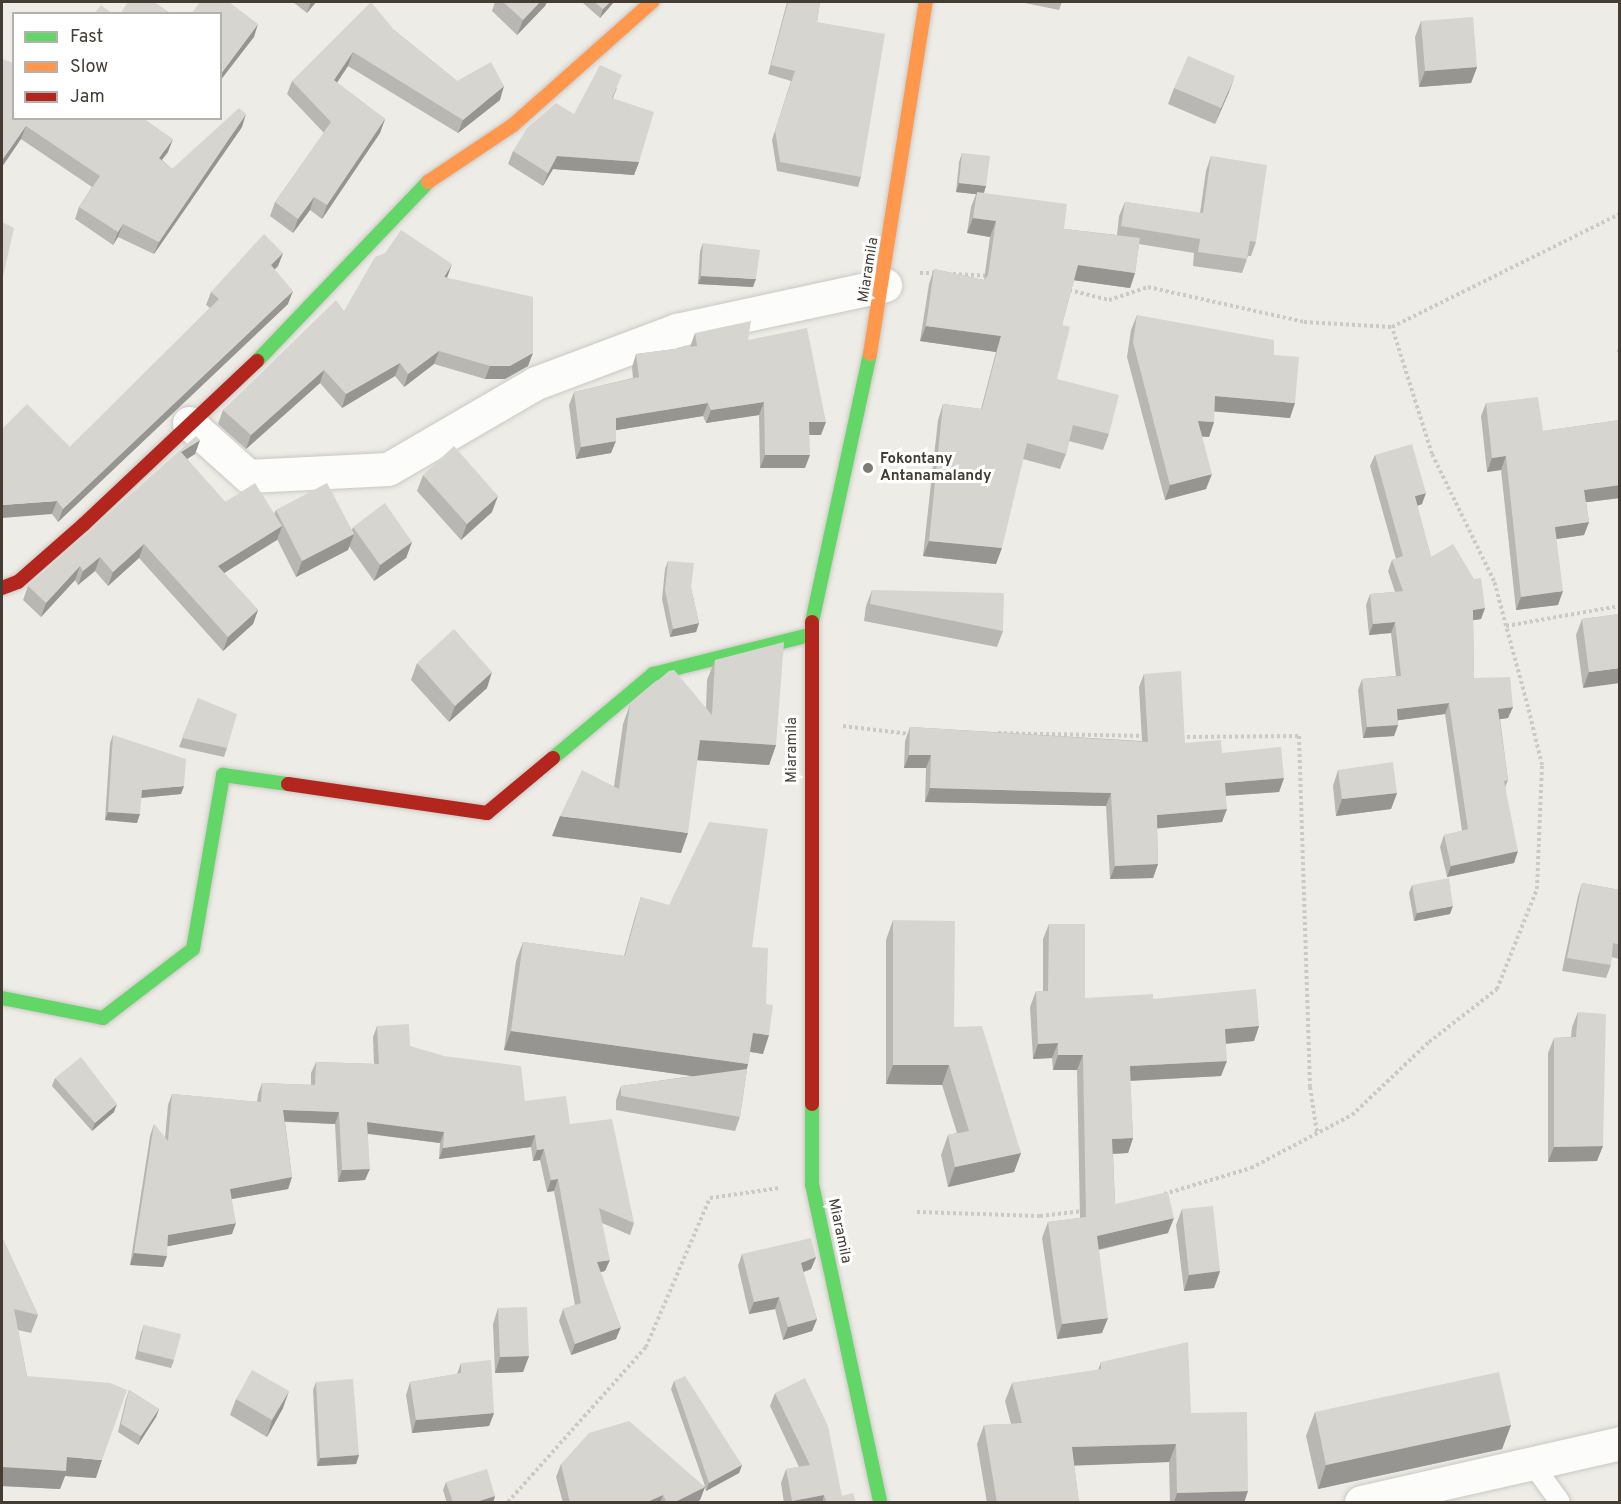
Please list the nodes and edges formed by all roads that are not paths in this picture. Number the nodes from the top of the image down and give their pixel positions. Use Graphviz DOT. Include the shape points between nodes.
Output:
graph roads {
  1 [pos="652,2"];
  2 [pos="926,2"];
  3 [pos="886,278"];
  4 [pos="189,423"];
  5 [pos="2,588"];
  6 [pos="809,635"];
  7 [pos="2,998"];
  8 [pos="1620,1443"];
  9 [pos="1534,1466"];
  10 [pos="880,1503"];
  11 [pos="1361,1503"];
  12 [pos="1560,1503"];
  1 -- 4 [label="street" via="513,125 431,178 287,333"];
  2 -- 3 [label="street, Miaramila"];
  3 -- 4 [label="street" via="677,330 536,383 388,469 248,476"];
  3 -- 6 [label="street, Miaramila"];
  4 -- 5 [label="street" via="18,582"];
  6 -- 7 [label="street" via="653,674 487,813 223,775 193,950 103,1018"];
  6 -- 10 [label="street, Miaramila" via="812,1184"];
  8 -- 9 [label="street"];
  9 -- 11 [label="street"];
  9 -- 12 [label="lane"];
}
